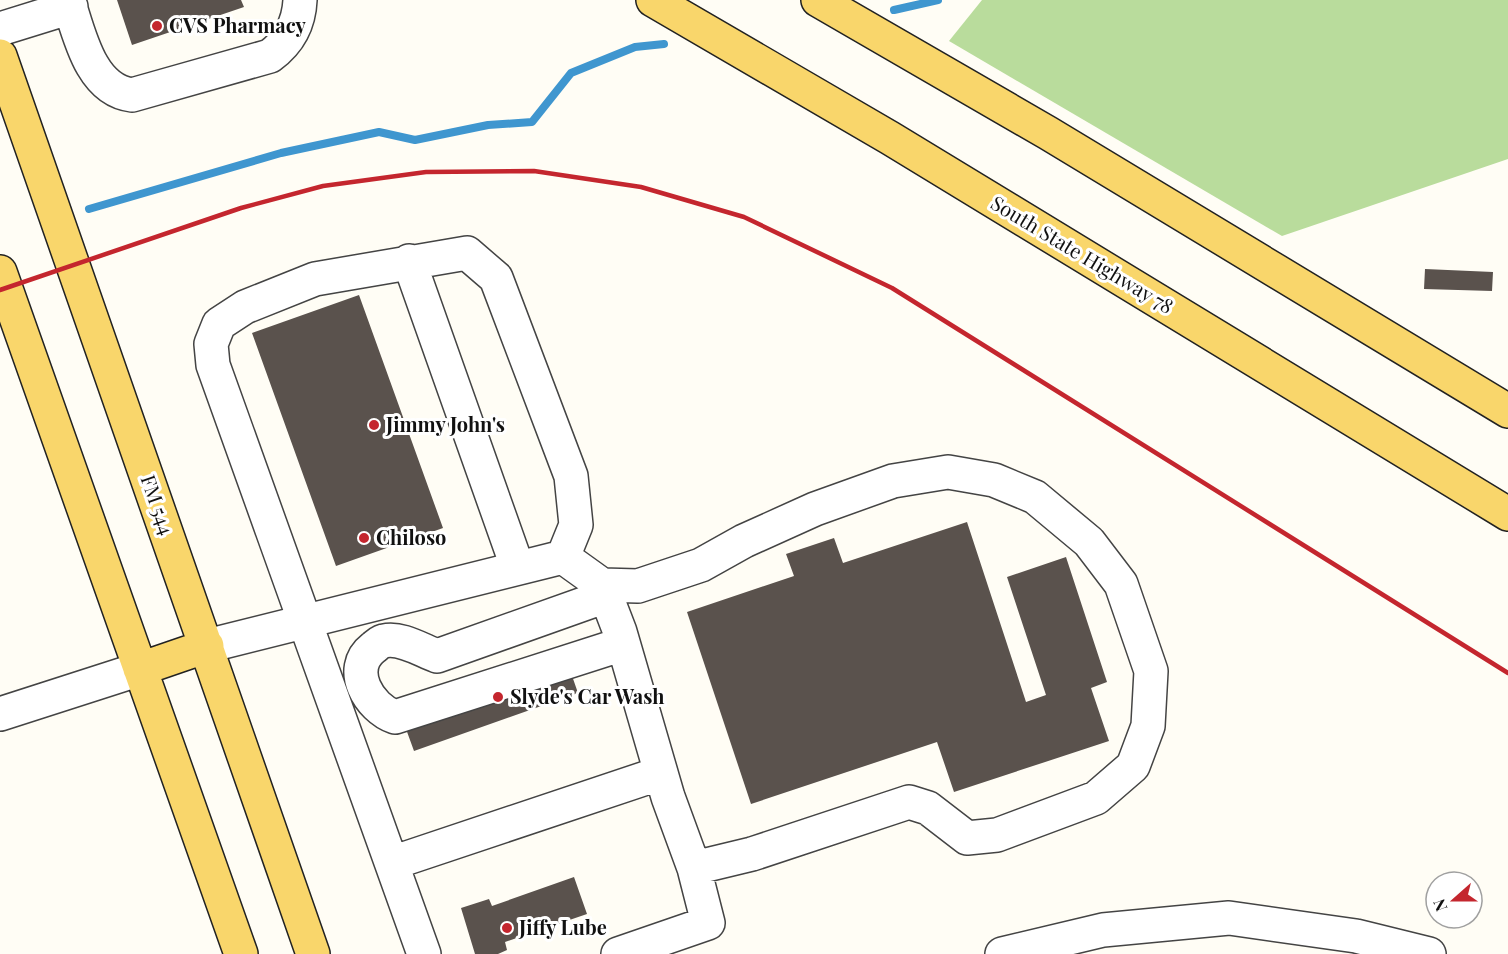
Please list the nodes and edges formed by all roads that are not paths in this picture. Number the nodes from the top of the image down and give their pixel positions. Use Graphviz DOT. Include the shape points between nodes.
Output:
graph roads {
  1 [pos="300,0"];
  2 [pos="653,0"];
  3 [pos="819,0"];
  4 [pos="69,4"];
  5 [pos="0,29"];
  6 [pos="0,56"];
  7 [pos="410,261"];
  8 [pos="0,272"];
  9 [pos="1508,411"];
  10 [pos="1508,513"];
  11 [pos="563,557"];
  12 [pos="517,566"];
  13 [pos="604,590"];
  14 [pos="306,620"];
  15 [pos="623,644"];
  16 [pos="207,646"];
  17 [pos="140,669"];
  18 [pos="0,714"];
  19 [pos="661,773"];
  20 [pos="392,863"];
  21 [pos="694,868"];
  22 [pos="1088,944"];
  23 [pos="241,954"];
  24 [pos="313,954"];
  25 [pos="424,954"];
  26 [pos="618,954"];
  27 [pos="1002,954"];
  28 [pos="1429,954"];
  1 -- 4 [label="lane" via="287,40 270,56 132,95 113,88 86,55"];
  2 -- 10 [label="main road, South State Highway 78" via="890,138"];
  3 -- 9 [label="main road"];
  4 -- 5 [label="lane"];
  6 -- 16 [label="main road, FM 544 / FM 544"];
  7 -- 11 [label="lane" via="467,253 496,278 571,476 576,525"];
  7 -- 12 [label="lane"];
  7 -- 14 [label="lane" via="315,279 245,307 219,324 211,344 213,365"];
  8 -- 17 [label="main road"];
  11 -- 12 [label="lane"];
  11 -- 13 [label="lane"];
  12 -- 14 [label="lane"];
  13 -- 15 [label="lane"];
  13 -- 15 [label="lane" via="437,656 401,641 382,640 366,653 362,684 382,713 395,717"];
  13 -- 21 [label="lane" via="638,586 691,568 815,509 893,481 948,472 994,480 1035,497 1089,542 1122,584 1151,671 1148,726 1133,766 1096,798 997,835 967,838 928,808 909,802 752,854"];
  14 -- 16 [label="lane"];
  14 -- 20 [label="lane"];
  15 -- 19 [label="lane"];
  16 -- 17 [label="main road"];
  16 -- 24 [label="main road, FM 544 / FM 544"];
  17 -- 18 [label="lane"];
  17 -- 23 [label="main road"];
  19 -- 20 [label="lane"];
  19 -- 21 [label="lane"];
  20 -- 25 [label="lane"];
  21 -- 26 [label="lane" via="708,923"];
  22 -- 27 [label="lane"];
  22 -- 28 [label="lane" via="1229,918 1356,936"];
}
